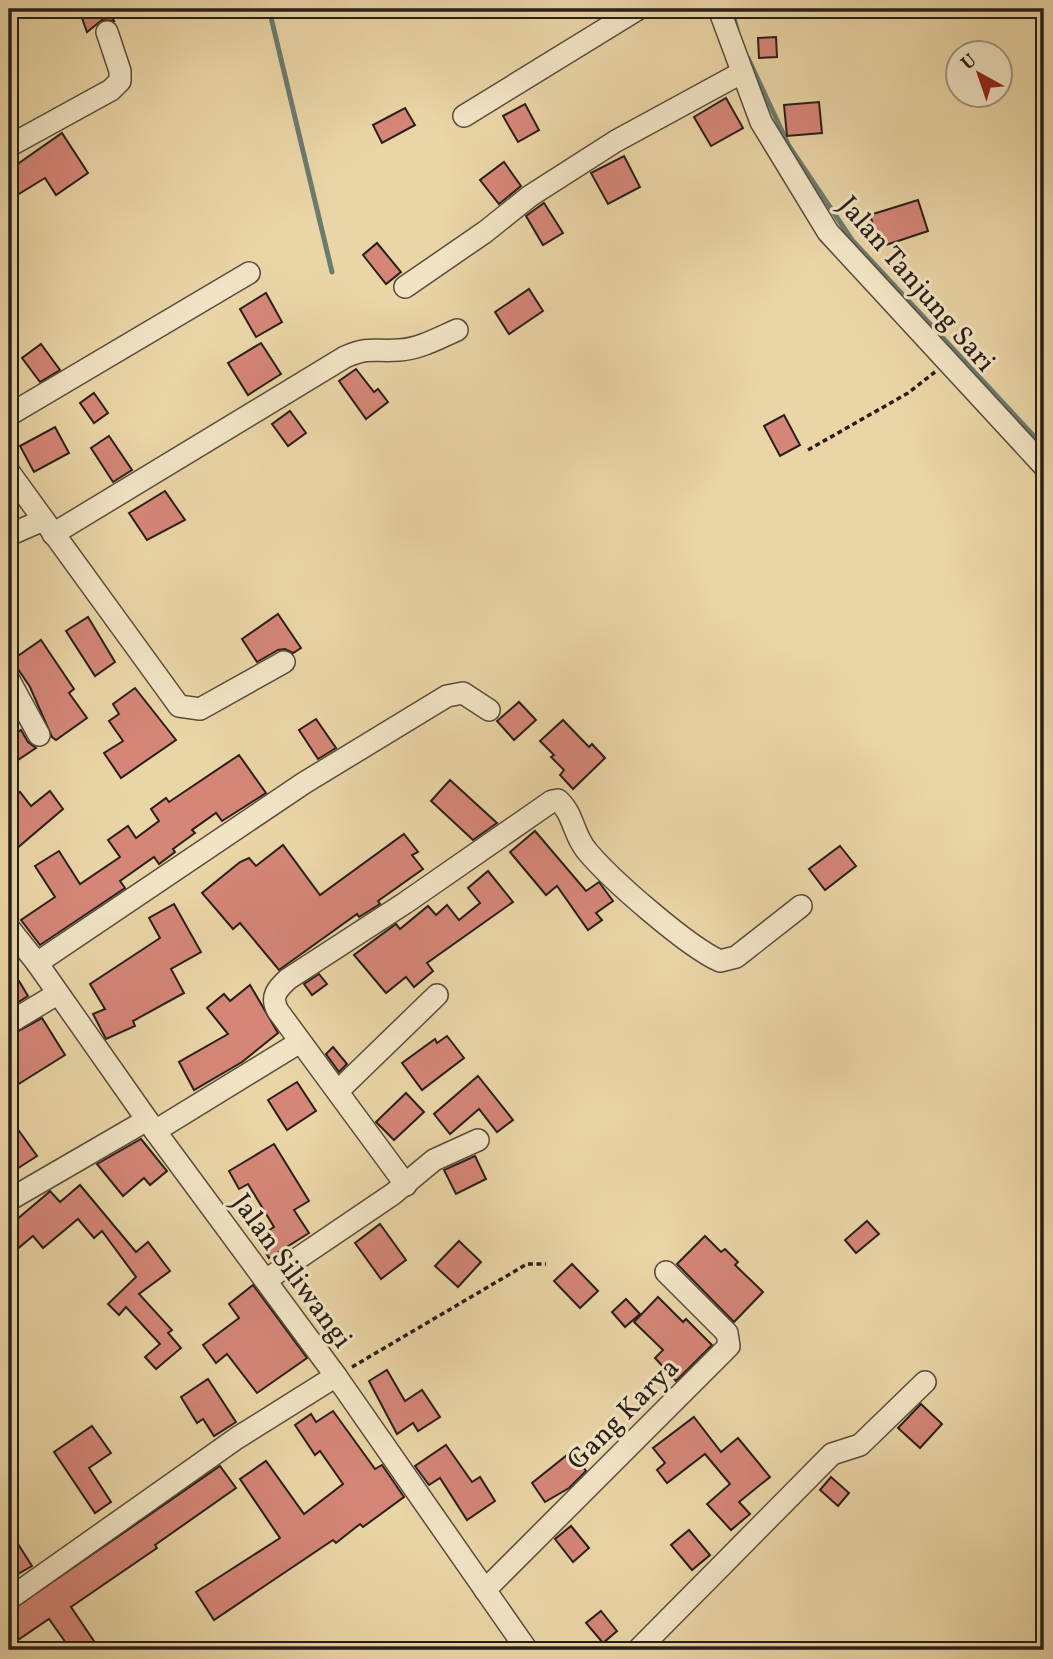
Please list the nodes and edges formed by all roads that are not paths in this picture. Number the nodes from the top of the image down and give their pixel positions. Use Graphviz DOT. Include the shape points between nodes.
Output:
graph roads {
  1 [pos="638,9"];
  2 [pos="719,9"];
  3 [pos="107,32"];
  4 [pos="741,73"];
  5 [pos="464,116"];
  6 [pos="9,146"];
  7 [pos="249,273"];
  8 [pos="405,287"];
  9 [pos="457,330"];
  10 [pos="9,415"];
  11 [pos="1044,466"];
  12 [pos="9,472"];
  13 [pos="47,527"];
  14 [pos="9,535"];
  15 [pos="284,662"];
  16 [pos="9,680"];
  17 [pos="489,710"];
  18 [pos="39,735"];
  19 [pos="801,906"];
  20 [pos="9,928"];
  21 [pos="37,963"];
  22 [pos="57,994"];
  23 [pos="437,995"];
  24 [pos="9,1023"];
  25 [pos="300,1042"];
  26 [pos="338,1091"];
  27 [pos="151,1125"];
  28 [pos="478,1140"];
  29 [pos="406,1185"];
  30 [pos="9,1200"];
  31 [pos="666,1272"];
  32 [pos="267,1280"];
  33 [pos="336,1376"];
  34 [pos="925,1382"];
  35 [pos="485,1590"];
  36 [pos="9,1599"];
  37 [pos="527,1650"];
  38 [pos="638,1650"];
  1 -- 5 [label="street"];
  2 -- 4 [label="street, Jalan Tanjung Sari"];
  3 -- 6 [label="street" via="120,81"];
  4 -- 8 [label="street" via="573,168"];
  4 -- 11 [label="street, Jalan Tanjung Sari" via="761,122 828,232"];
  7 -- 10 [label="street"];
  9 -- 13 [label="street" via="418,346 365,348 345,357"];
  12 -- 13 [label="street"];
  13 -- 14 [label="street"];
  13 -- 15 [label="street" via="179,706 200,709"];
  16 -- 18 [label="street"];
  17 -- 21 [label="street" via="463,693 447,696 304,783"];
  19 -- 25 [label="street" via="736,957 720,961 602,868 581,843 563,804 552,801 279,988 274,1003"];
  20 -- 21 [label="street, Jalan Siliwangi"];
  21 -- 22 [label="street, Jalan Siliwangi"];
  22 -- 24 [label="street"];
  22 -- 27 [label="street, Jalan Siliwangi"];
  23 -- 26 [label="street"];
  25 -- 26 [label="street"];
  25 -- 27 [label="street"];
  26 -- 29 [label="street"];
  27 -- 30 [label="street"];
  27 -- 32 [label="street, Jalan Siliwangi"];
  28 -- 29 [label="street" via="434,1160"];
  29 -- 32 [label="street"];
  31 -- 35 [label="street, Gang Karya" via="727,1333 729,1346"];
  32 -- 33 [label="street, Jalan Siliwangi"];
  33 -- 35 [label="street, Jalan Siliwangi"];
  33 -- 36 [label="street" via="237,1438"];
  34 -- 38 [label="street" via="860,1446 832,1454"];
  35 -- 37 [label="street, Jalan Siliwangi"];
}
